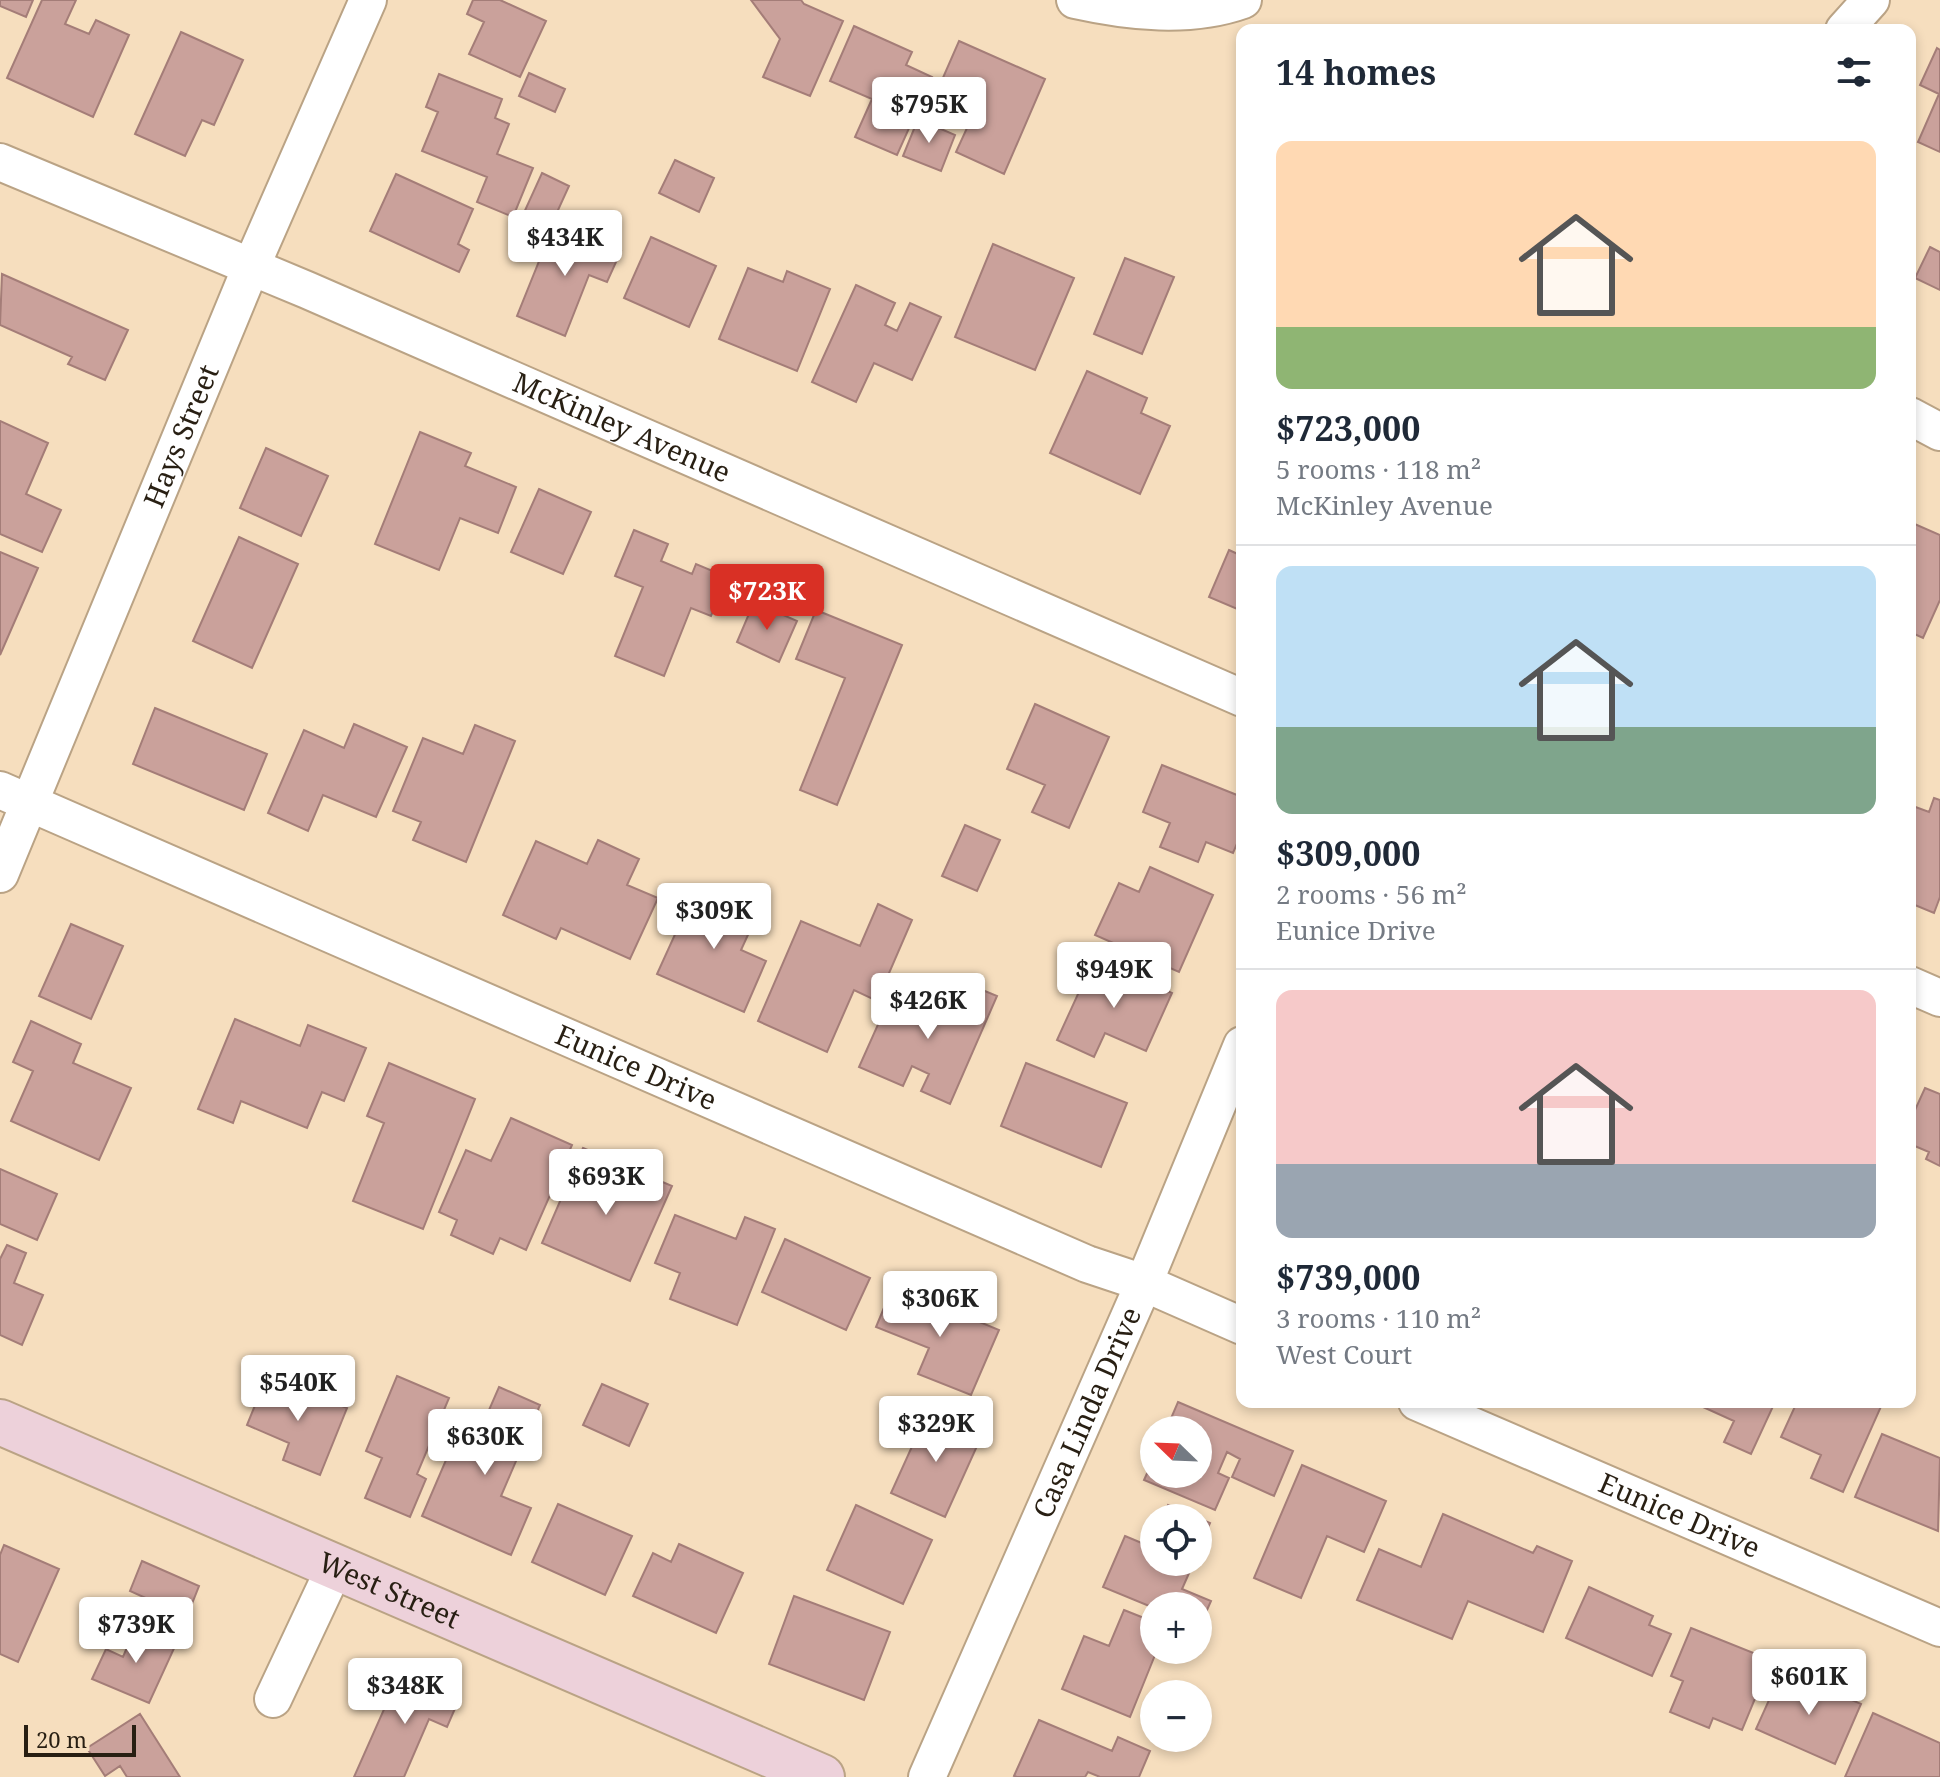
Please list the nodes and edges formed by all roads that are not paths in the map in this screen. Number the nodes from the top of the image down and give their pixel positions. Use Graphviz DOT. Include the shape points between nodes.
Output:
graph roads {
  1 [pos="368,0"];
  2 [pos="1075,0"];
  3 [pos="1243,0"];
  4 [pos="1871,0"];
  5 [pos="1849,24"];
  6 [pos="0,162"];
  7 [pos="251,267"];
  8 [pos="1916,419"];
  9 [pos="1940,432"];
  10 [pos="1236,695"];
  11 [pos="16,796"];
  12 [pos="0,874"];
  13 [pos="1916,988"];
  14 [pos="1940,998"];
  15 [pos="1236,1060"];
  16 [pos="1144,1283"];
  17 [pos="1236,1323"];
  18 [pos="1431,1408"];
  19 [pos="0,1422"];
  20 [pos="335,1567"];
  21 [pos="1940,1628"];
  22 [pos="273,1699"];
  23 [pos="822,1777"];
  24 [pos="927,1777"];
  1 -- 7 [label="street, Hays Street"];
  2 -- 3 [label="street" via="1139,11 1216,9"];
  4 -- 5 [label="street"];
  6 -- 7 [label="street, McKinley Avenue"];
  7 -- 10 [label="street, McKinley Avenue"];
  7 -- 11 [label="street, Hays Street"];
  8 -- 9 [label="street"];
  11 -- 12 [label="street, Hays Street"];
  11 -- 16 [label="street, Eunice Drive" via="1087,1264"];
  13 -- 14 [label="street"];
  15 -- 16 [label="street, Casa Linda Drive"];
  16 -- 17 [label="street, Eunice Drive"];
  16 -- 24 [label="street, Casa Linda Drive"];
  18 -- 21 [label="street, Eunice Drive"];
  19 -- 20 [label="main road, West Street"];
  20 -- 22 [label="street"];
  20 -- 23 [label="main road, West Street"];
}
